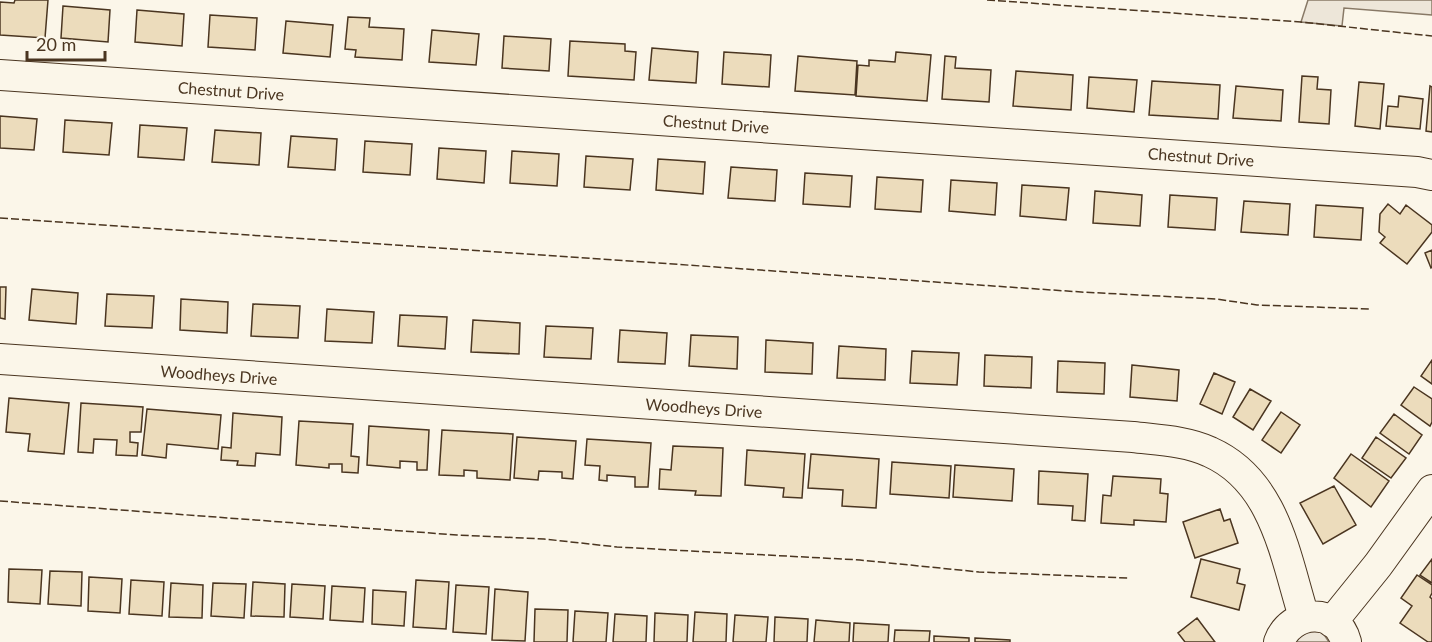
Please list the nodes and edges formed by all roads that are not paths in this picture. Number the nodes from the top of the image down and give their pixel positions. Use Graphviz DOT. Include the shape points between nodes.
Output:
graph roads {
  1 [pos="0,75"];
  2 [pos="1432,175"];
  3 [pos="0,359"];
  4 [pos="1432,490"];
  5 [pos="1328,627"];
  6 [pos="1279,642"];
  1 -- 2 [label="street, Chestnut Drive"];
  3 -- 5 [label="street, Woodheys Drive" via="1177,443 1210,451 1235,468 1266,503"];
  4 -- 5 [label="street"];
  5 -- 6 [label="street" via="1288,626"];
}
